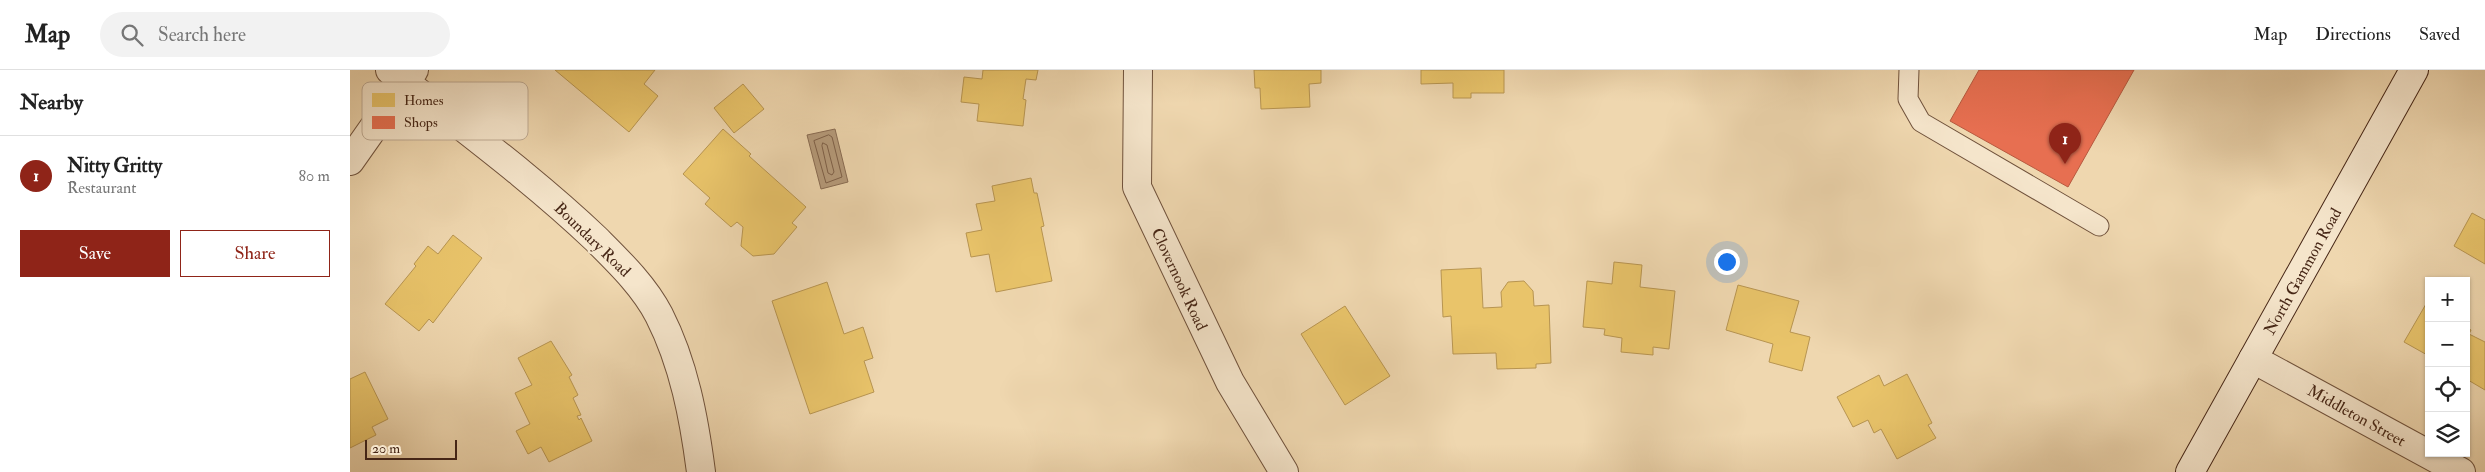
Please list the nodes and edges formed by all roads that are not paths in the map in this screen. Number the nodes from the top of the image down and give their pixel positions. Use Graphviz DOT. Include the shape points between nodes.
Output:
graph roads {
  1 [pos="1138,70"];
  2 [pos="1909,70"];
  3 [pos="2414,70"];
  4 [pos="366,140"];
  5 [pos="482,140"];
  6 [pos="350,161"];
  7 [pos="2099,226"];
  8 [pos="2253,360"];
  9 [pos="701,472"];
  10 [pos="1284,472"];
  11 [pos="2190,472"];
  12 [pos="2461,472"];
  1 -- 10 [label="street, Clovernook Road" via="1137,187 1230,382"];
  2 -- 7 [label="lane" via="1908,99 1921,122"];
  3 -- 8 [label="street, North Gammon Road"];
  4 -- 6 [label="street"];
  5 -- 9 [label="street, Boundary Road" via="564,209 636,282 658,314 683,374 695,425"];
  8 -- 11 [label="street, North Gammon Road"];
  8 -- 12 [label="street, Middleton Street"];
}
